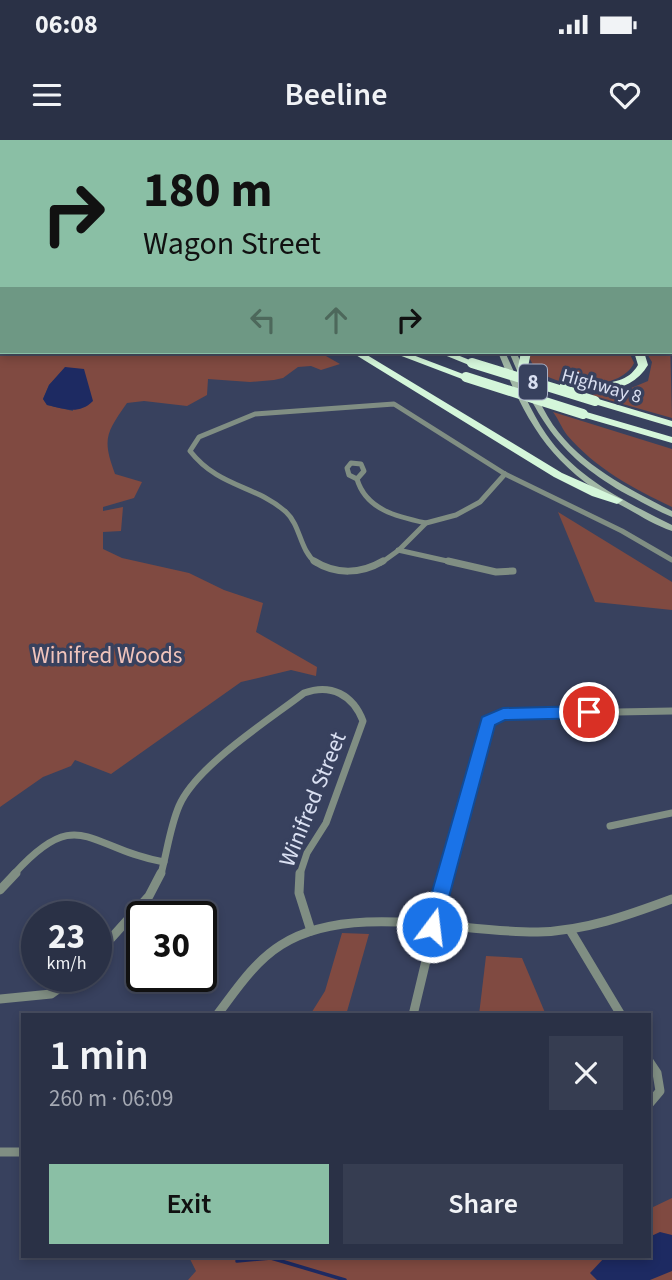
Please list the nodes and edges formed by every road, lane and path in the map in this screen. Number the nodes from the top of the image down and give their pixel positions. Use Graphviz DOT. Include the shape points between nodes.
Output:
graph roads {
  1 [pos="359,354"];
  2 [pos="402,354"];
  3 [pos="447,354"];
  4 [pos="501,354"];
  5 [pos="513,354"];
  6 [pos="526,354"];
  7 [pos="639,354"];
  8 [pos="472,363"];
  9 [pos="522,372"];
  10 [pos="672,424"];
  11 [pos="672,440"];
  12 [pos="505,474"];
  13 [pos="357,479"];
  14 [pos="617,500"];
  15 [pos="672,514"];
  16 [pos="426,523"];
  17 [pos="672,528"];
  18 [pos="398,551"];
  19 [pos="672,560"];
  20 [pos="513,571"];
  21 [pos="672,711"];
  22 [pos="672,813"];
  23 [pos="610,826"];
  24 [pos="164,862"];
  25 [pos="0,890"];
  26 [pos="672,899"];
  27 [pos="432,927"];
  28 [pos="570,930"];
  29 [pos="311,931"];
  30 [pos="112,937"];
  31 [pos="59,992"];
  32 [pos="0,999"];
  33 [pos="219,1013"];
  34 [pos="413,1013"];
  35 [pos="620,1013"];
  36 [pos="651,1064"];
  37 [pos="651,1102"];
  38 [pos="0,1152"];
  39 [pos="21,1152"];
  1 -- 14 [label="highway" via="558,475"];
  2 -- 11 [label="highway, Highway 8 / 8, bridge"];
  3 -- 8 [label="highway, Highway 8 / 8"];
  4 -- 14 [label="main road" via="552,447"];
  5 -- 9 [label="main road"];
  6 -- 9 [label="highway"];
  7 -- 8 [label="highway, bridge" via="642,365 636,376 597,387 553,383"];
  8 -- 10 [label="highway, Highway 8 / 8, bridge"];
  9 -- 15 [label="main road" via="543,415 573,453 609,481"];
  12 -- 16 [label="street" via="486,499 467,511"];
  12 -- 18 [label="street" via="394,404 255,414 199,437 190,451 199,466 294,519 304,553 316,563 341,572 359,572 375,568"];
  12 -- 19 [label="street"];
  13 -- 16 [label="street" via="358,490 384,511"];
  14 -- 17 [label="main road"];
  16 -- 18 [label="street"];
  18 -- 20 [label="street" via="496,572"];
  21 -- 27 [label="street" via="505,714 489,720"];
  22 -- 23 [label="street"];
  24 -- 25 [label="street" via="68,833 52,838"];
  24 -- 29 [label="street, Winifred Street" via="179,806 201,774 310,690 323,688 347,696 360,711 361,728 326,823 307,853 299,877"];
  24 -- 30 [label="street, Winifred Street" via="149,897"];
  26 -- 28 [label="street" via="621,919"];
  27 -- 28 [label="street"];
  27 -- 29 [label="street" via="347,924"];
  27 -- 34 [label="street"];
  28 -- 35 [label="street"];
  29 -- 33 [label="street" via="269,954"];
  31 -- 32 [label="street"];
  36 -- 37 [label="street" via="660,1091"];
  38 -- 39 [label="street"];
}
